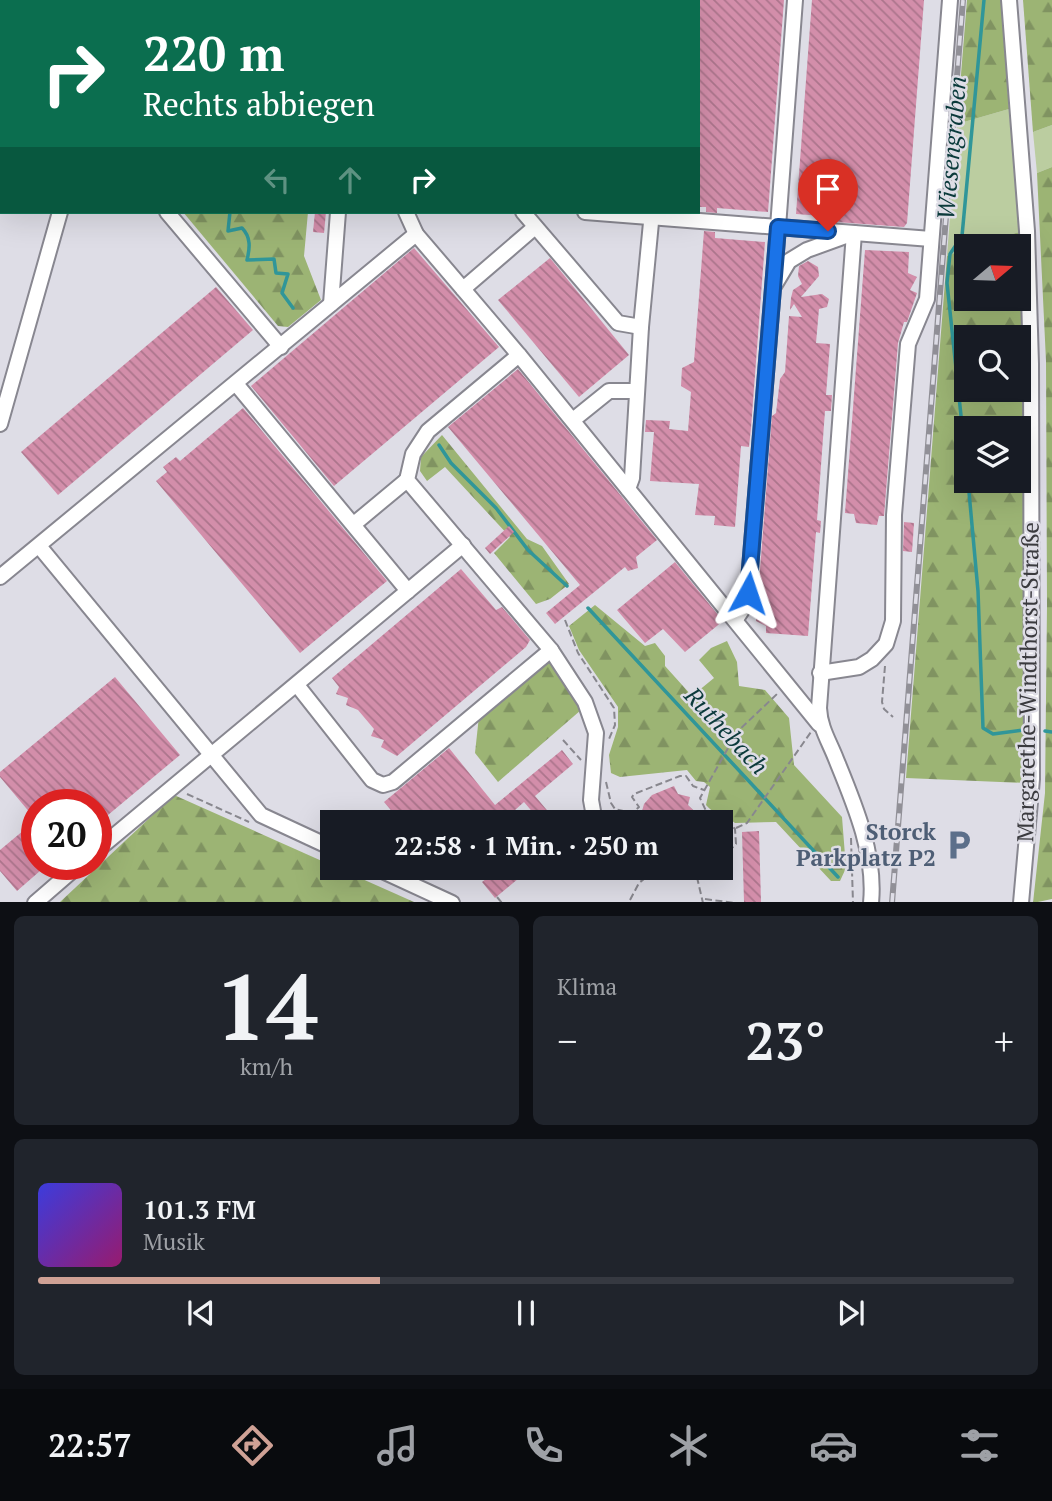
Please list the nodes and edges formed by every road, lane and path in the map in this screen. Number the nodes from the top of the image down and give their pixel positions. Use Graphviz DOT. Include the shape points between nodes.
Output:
graph roads {
  1 [pos="795,0"];
  2 [pos="950,0"];
  3 [pos="1009,0"];
  4 [pos="59,214"];
  5 [pos="169,214"];
  6 [pos="338,214"];
  7 [pos="407,214"];
  8 [pos="525,214"];
  9 [pos="651,214"];
  10 [pos="535,227"];
  11 [pos="778,227"];
  12 [pos="416,233"];
  13 [pos="854,233"];
  14 [pos="931,240"];
  15 [pos="774,286"];
  16 [pos="463,289"];
  17 [pos="331,304"];
  18 [pos="641,327"];
  19 [pos="281,347"];
  20 [pos="519,355"];
  21 [pos="237,385"];
  22 [pos="636,391"];
  23 [pos="573,420"];
  24 [pos="0,424"];
  25 [pos="407,480"];
  26 [pos="628,489"];
  27 [pos="354,524"];
  28 [pos="463,545"];
  29 [pos="39,546"];
  30 [pos="0,577"];
  31 [pos="408,591"];
  32 [pos="736,619"];
  33 [pos="565,620"];
  34 [pos="883,647"];
  35 [pos="551,650"];
  36 [pos="820,673"];
  37 [pos="297,685"];
  38 [pos="789,685"];
  39 [pos="892,717"];
  40 [pos="820,724"];
  41 [pos="563,740"];
  42 [pos="607,745"];
  43 [pos="212,754"];
  44 [pos="599,775"];
  45 [pos="704,790"];
  46 [pos="592,810"];
  47 [pos="735,829"];
  48 [pos="851,835"];
  49 [pos="112,838"];
  50 [pos="320,842"];
  51 [pos="733,848"];
  52 [pos="61,880"];
  53 [pos="403,880"];
  54 [pos="642,880"];
  55 [pos="697,880"];
  56 [pos="497,897"];
  57 [pos="630,900"];
  58 [pos="703,901"];
  59 [pos="35,902"];
  60 [pos="452,902"];
  61 [pos="502,902"];
  62 [pos="724,902"];
  63 [pos="735,902"];
  64 [pos="853,902"];
  65 [pos="871,902"];
  66 [pos="1021,902"];
  1 -- 11 [label="street"];
  2 -- 14 [label="street"];
  3 -- 66 [label="street, Margarethe-Windthorst-Straße" via="1027,231 1031,364 1032,779"];
  4 -- 24 [label="street"];
  5 -- 19 [label="street"];
  6 -- 17 [label="street"];
  7 -- 12 [label="street"];
  8 -- 10 [label="street"];
  9 -- 11 [label="street"];
  9 -- 18 [label="street"];
  10 -- 16 [label="street"];
  10 -- 18 [label="street" via="618,323"];
  11 -- 13 [label="street"];
  11 -- 15 [label="street"];
  12 -- 16 [label="street"];
  12 -- 17 [label="street"];
  13 -- 14 [label="street"];
  13 -- 15 [label="street" via="789,261"];
  13 -- 36 [label="street"];
  14 -- 34 [label="street" via="927,299 908,344 894,515 893,621"];
  15 -- 32 [label="street" via="748,593"];
  16 -- 20 [label="street"];
  17 -- 19 [label="street"];
  18 -- 22 [label="street"];
  19 -- 21 [label="street"];
  20 -- 23 [label="street"];
  20 -- 25 [label="street" via="428,431 413,454"];
  21 -- 27 [label="street"];
  21 -- 29 [label="street"];
  22 -- 23 [label="street" via="609,391"];
  22 -- 26 [label="street"];
  23 -- 26 [label="street"];
  25 -- 27 [label="street"];
  25 -- 28 [label="street"];
  26 -- 32 [label="street"];
  27 -- 31 [label="street"];
  28 -- 31 [label="street"];
  28 -- 35 [label="street"];
  29 -- 30 [label="street"];
  29 -- 43 [label="street"];
  31 -- 37 [label="street"];
  32 -- 38 [label="street"];
  33 -- 42 [label="path" via="578,653 614,708 615,725"];
  34 -- 36 [label="street" via="859,667"];
  34 -- 39 [label="path" via="882,702"];
  35 -- 37 [label="street" via="393,782 383,785 372,780"];
  35 -- 44 [label="street" via="593,719"];
  36 -- 40 [label="street"];
  37 -- 43 [label="street"];
  38 -- 40 [label="street"];
  38 -- 45 [label="path" via="742,726"];
  40 -- 47 [label="path" via="800,744 747,823"];
  40 -- 65 [label="street" via="863,837 871,866"];
  41 -- 44 [label="path"];
  43 -- 49 [label="street"];
  43 -- 50 [label="street" via="261,815"];
  44 -- 45 [label="path" via="611,803 632,813 639,807 634,794 680,776"];
  44 -- 46 [label="street"];
  45 -- 47 [label="path" via="703,809 725,818"];
  47 -- 51 [label="path"];
  48 -- 64 [label="path"];
  52 -- 59 [label="street"];
  53 -- 60 [label="street"];
  54 -- 57 [label="path"];
  55 -- 58 [label="path"];
  56 -- 61 [label="path"];
  58 -- 62 [label="path"];
  62 -- 63 [label="path"];
}
